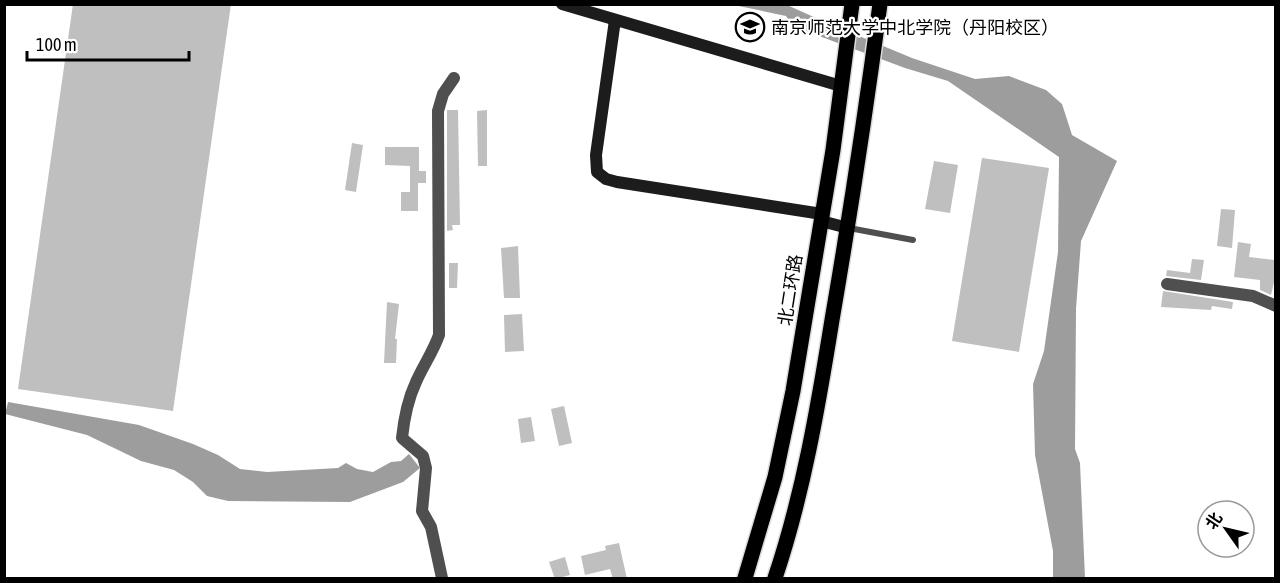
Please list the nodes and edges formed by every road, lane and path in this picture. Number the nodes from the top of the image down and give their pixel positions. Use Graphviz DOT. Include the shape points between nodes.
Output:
graph roads {
  1 [pos="562,4"];
  2 [pos="852,4"];
  3 [pos="880,4"];
  4 [pos="615,20"];
  5 [pos="454,78"];
  6 [pos="841,86"];
  7 [pos="822,217"];
  8 [pos="848,228"];
  9 [pos="913,240"];
  10 [pos="1167,284"];
  11 [pos="1275,306"];
  12 [pos="442,579"];
  13 [pos="745,579"];
  14 [pos="776,579"];
  1 -- 4 [label="street"];
  2 -- 6 [label="main road, 北二环路"];
  3 -- 8 [label="main road"];
  4 -- 6 [label="street"];
  4 -- 7 [label="street" via="597,172 617,182"];
  5 -- 12 [label="street" via="438,111 439,334 415,384 402,438 423,456 426,468 422,511 431,527"];
  6 -- 7 [label="main road, 北二环路"];
  7 -- 8 [label="street"];
  7 -- 13 [label="main road, 北二环路" via="789,412 775,477"];
  8 -- 9 [label="lane"];
  8 -- 14 [label="main road" via="802,485"];
  10 -- 11 [label="street" via="1253,296"];
}
